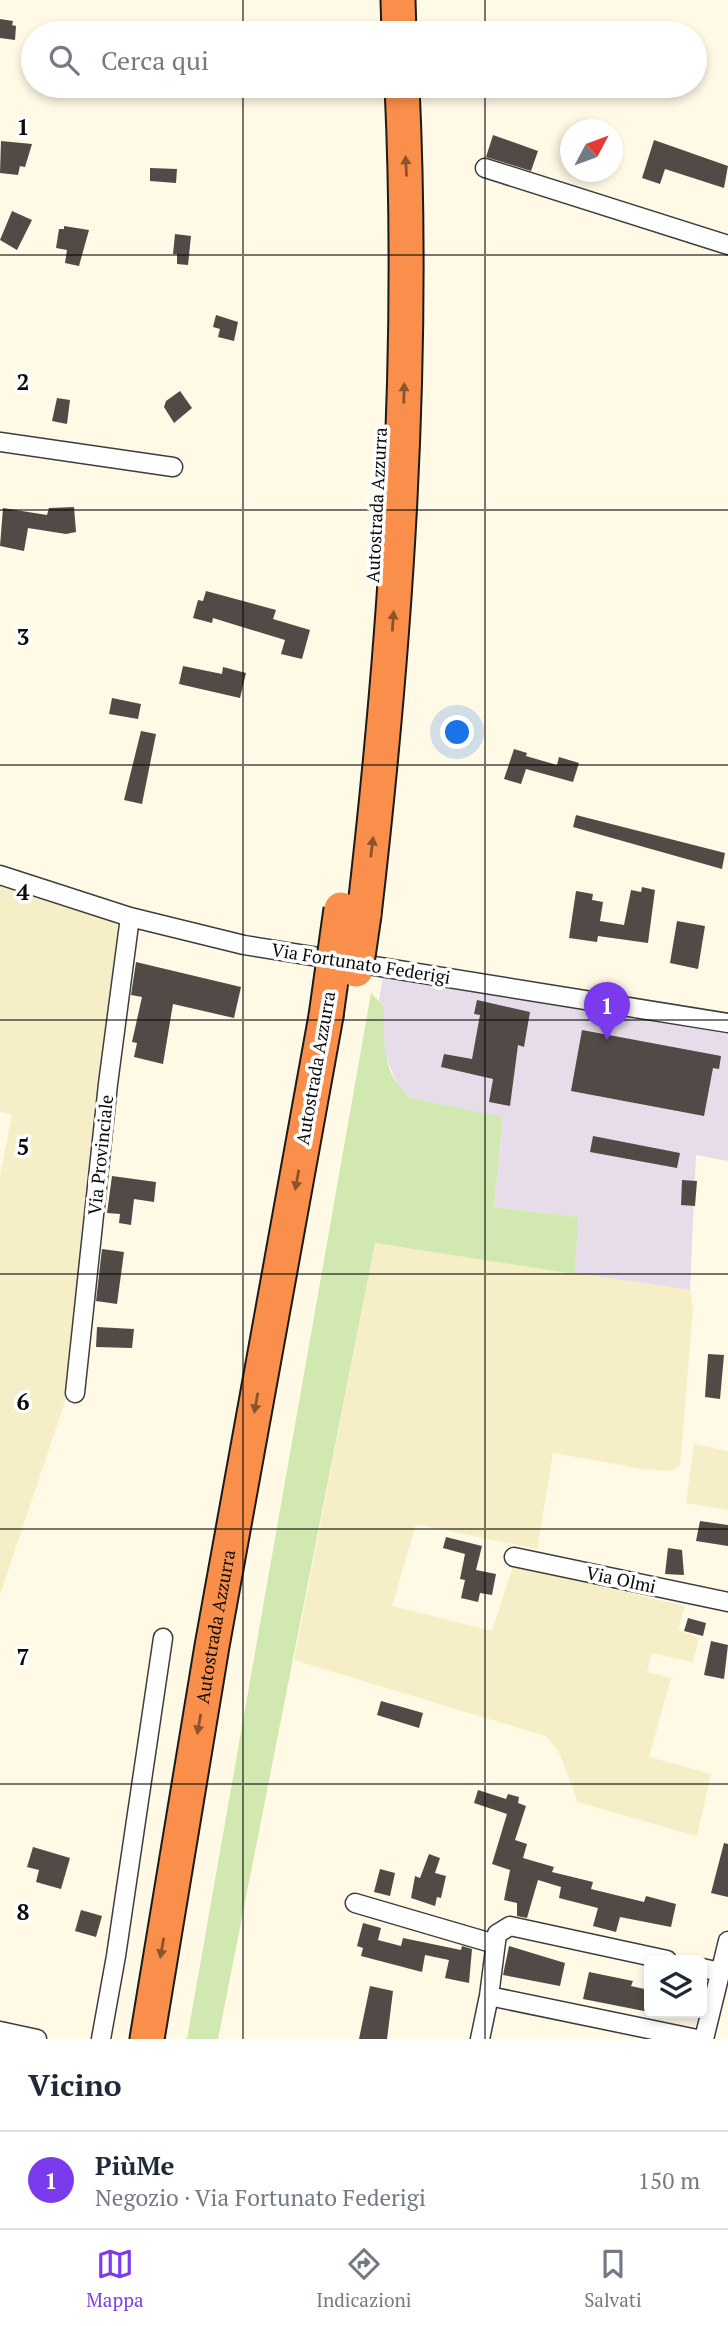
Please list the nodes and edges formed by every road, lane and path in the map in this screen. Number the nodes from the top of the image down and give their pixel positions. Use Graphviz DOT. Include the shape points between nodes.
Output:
graph roads {
  1 [pos="375,0"];
  2 [pos="398,0"];
  3 [pos="376,21"];
  4 [pos="399,21"];
  5 [pos="380,98"];
  6 [pos="403,98"];
  7 [pos="485,168"];
  8 [pos="728,245"];
  9 [pos="0,442"];
  10 [pos="173,467"];
  11 [pos="0,875"];
  12 [pos="353,912"];
  13 [pos="130,917"];
  14 [pos="338,1017"];
  15 [pos="728,1023"];
  16 [pos="75,1393"];
  17 [pos="514,1557"];
  18 [pos="728,1602"];
  19 [pos="163,1638"];
  20 [pos="355,1903"];
  21 [pos="728,1941"];
  22 [pos="495,1944"];
  23 [pos="644,1955"];
  24 [pos="707,1969"];
  25 [pos="720,1972"];
  26 [pos="489,1996"];
  27 [pos="0,2031"];
  28 [pos="37,2039"];
  29 [pos="101,2039"];
  30 [pos="146,2039"];
  31 [pos="169,2039"];
  32 [pos="480,2039"];
  33 [pos="697,2039"];
  34 [pos="704,2039"];
  1 -- 3 [label="highway"];
  2 -- 4 [label="highway"];
  5 -- 12 [label="highway, Autostrada Azzurra" via="385,201 380,464"];
  12 -- 6 [label="highway, Autostrada Azzurra, one-way" via="387,713 403,464 407,201"];
  7 -- 8 [label="street"];
  9 -- 10 [label="street"];
  11 -- 13 [label="street, Via Fortunato Federigi"];
  12 -- 14 [label="highway, Autostrada Azzurra, bridge"];
  13 -- 15 [label="street, Via Fortunato Federigi" via="313,958"];
  13 -- 16 [label="street, Via Provinciale"];
  14 -- 30 [label="highway, Autostrada Azzurra, one-way" via="212,1646"];
  14 -- 31 [label="highway, Autostrada Azzurra"];
  17 -- 18 [label="street, Via Olmi"];
  19 -- 29 [label="street"];
  20 -- 22 [label="street"];
  21 -- 25 [label="street"];
  22 -- 23 [label="street" via="498,1934 510,1926"];
  22 -- 26 [label="street"];
  24 -- 25 [label="street"];
  25 -- 34 [label="street"];
  26 -- 32 [label="street"];
  26 -- 33 [label="street"];
  27 -- 28 [label="street"];
}
